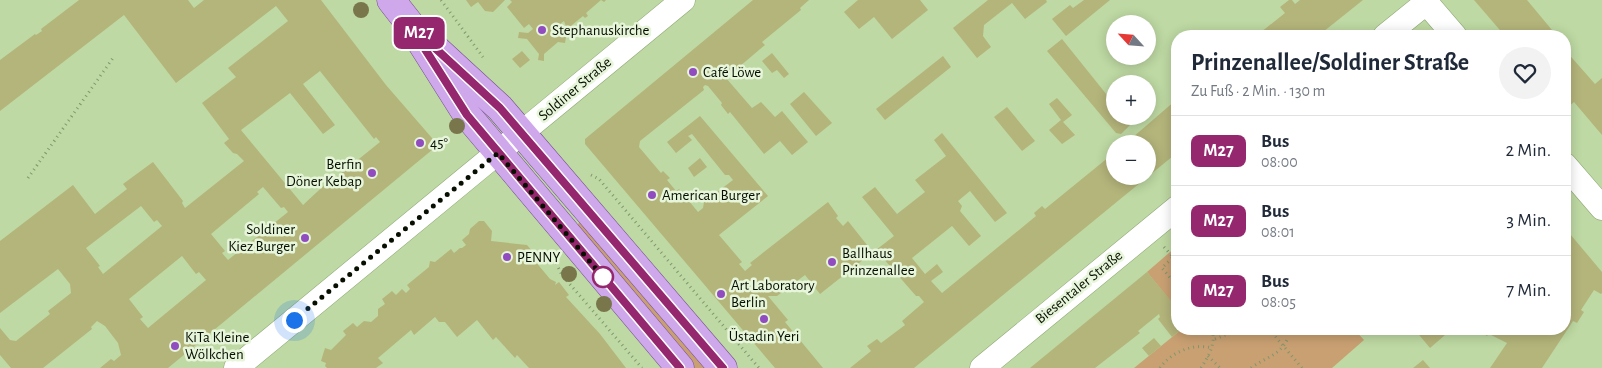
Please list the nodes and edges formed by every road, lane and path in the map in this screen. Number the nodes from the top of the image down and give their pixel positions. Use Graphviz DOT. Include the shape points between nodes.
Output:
graph roads {
  1 [pos="391,0"];
  2 [pos="683,0"];
  3 [pos="1425,1"];
  4 [pos="409,24"];
  5 [pos="1392,30"];
  6 [pos="1450,30"];
  7 [pos="113,58"];
  8 [pos="521,134"];
  9 [pos="498,153"];
  10 [pos="1571,172"];
  11 [pos="28,178"];
  12 [pos="575,195"];
  13 [pos="1602,208"];
  14 [pos="1171,212"];
  15 [pos="551,216"];
  16 [pos="1164,246"];
  17 [pos="1171,254"];
  18 [pos="1171,260"];
  19 [pos="1171,279"];
  20 [pos="1214,335"];
  21 [pos="1225,335"];
  22 [pos="1274,335"];
  23 [pos="1215,339"];
  24 [pos="1287,340"];
  25 [pos="1284,346"];
  26 [pos="1212,348"];
  27 [pos="1208,356"];
  28 [pos="236,368"];
  29 [pos="680,368"];
  30 [pos="723,368"];
  31 [pos="982,368"];
  32 [pos="1160,368"];
  33 [pos="1200,368"];
  34 [pos="1220,368"];
  35 [pos="1251,368"];
  36 [pos="1302,368"];
  1 -- 4 [label="main road"];
  2 -- 8 [label="street, Soldiner Straße"];
  3 -- 5 [label="street"];
  3 -- 6 [label="street"];
  4 -- 8 [label="main road" via="500,108"];
  4 -- 9 [label="main road" via="467,115"];
  7 -- 11 [label="path"];
  8 -- 9 [label="street, Soldiner Straße"];
  8 -- 12 [label="main road"];
  9 -- 15 [label="main road"];
  9 -- 28 [label="street, Soldiner Straße"];
  10 -- 13 [label="street"];
  12 -- 15 [label="main road"];
  12 -- 30 [label="main road"];
  14 -- 31 [label="street, Biesentaler Straße"];
  15 -- 29 [label="main road"];
  16 -- 17 [label="path"];
  18 -- 19 [label="path" via="1162,268"];
  20 -- 23 [label="path"];
  21 -- 23 [label="path"];
  22 -- 25 [label="path"];
  23 -- 26 [label="path"];
  24 -- 25 [label="path"];
  25 -- 35 [label="path"];
  25 -- 36 [label="path"];
  26 -- 27 [label="path"];
  26 -- 32 [label="path" via="1205,346 1176,353"];
  27 -- 33 [label="path"];
  27 -- 34 [label="path"];
}
